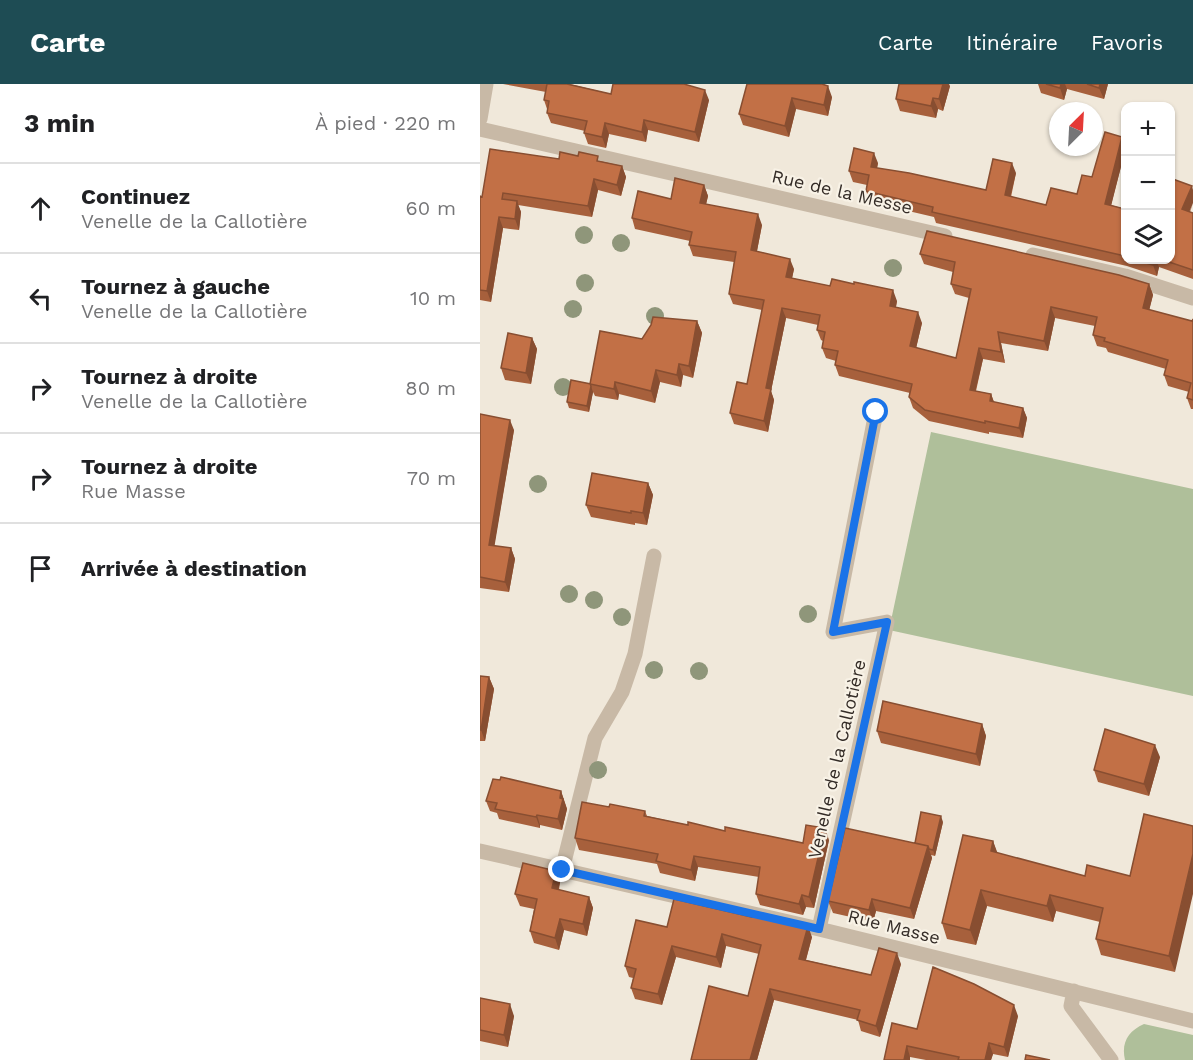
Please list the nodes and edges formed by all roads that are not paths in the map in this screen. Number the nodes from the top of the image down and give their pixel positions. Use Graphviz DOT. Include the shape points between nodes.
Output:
graph roads {
  1 [pos="486,84"];
  2 [pos="480,119"];
  3 [pos="480,129"];
  4 [pos="965,240"];
  5 [pos="1022,253"];
  6 [pos="1193,298"];
  7 [pos="876,412"];
  8 [pos="654,556"];
  9 [pos="480,851"];
  10 [pos="562,870"];
  11 [pos="819,929"];
  12 [pos="1074,991"];
  13 [pos="1193,1021"];
  14 [pos="1111,1060"];
  1 -- 2 [label="street"];
  3 -- 4 [label="street, Rue de la Messe"];
  5 -- 6 [label="street" via="1125,276"];
  7 -- 11 [label="street, Venelle de la Callotière" via="833,632 887,622"];
  8 -- 10 [label="street" via="635,654 622,692 595,738"];
  9 -- 10 [label="street, Rue Masse"];
  10 -- 11 [label="street, Rue Masse"];
  11 -- 12 [label="street, Rue Masse"];
  12 -- 13 [label="street, Rue Masse"];
  12 -- 14 [label="street" via="1071,1006"];
}
